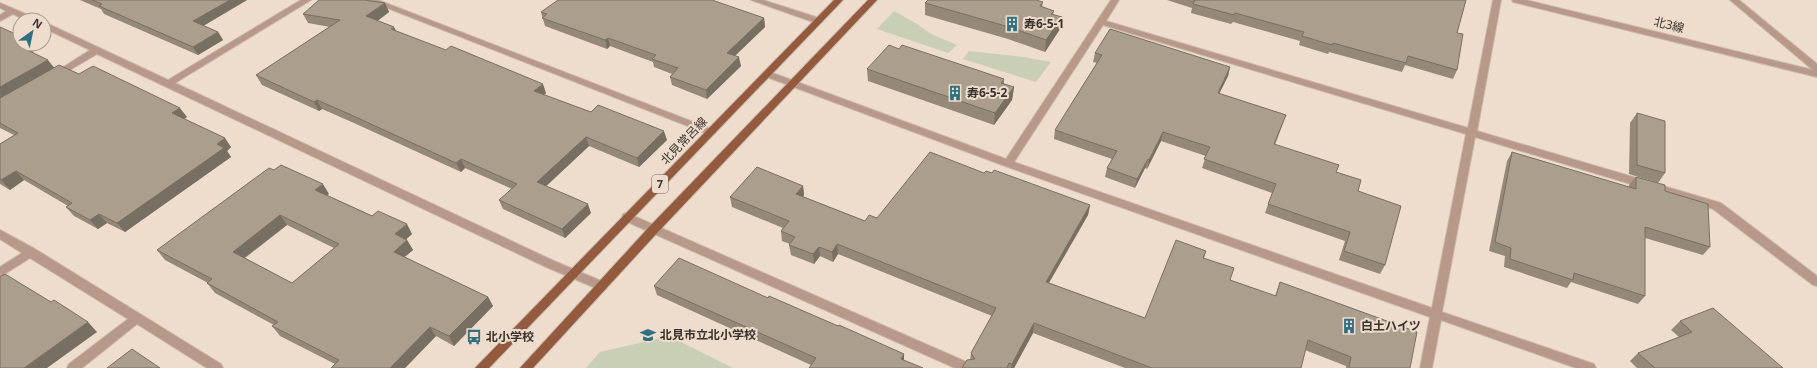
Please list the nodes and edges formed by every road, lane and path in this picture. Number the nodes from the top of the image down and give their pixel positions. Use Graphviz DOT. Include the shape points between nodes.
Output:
graph roads {
  1 [pos="307,0"];
  2 [pos="371,0"];
  3 [pos="755,0"];
  4 [pos="839,0"];
  5 [pos="873,0"];
  6 [pos="1115,0"];
  7 [pos="1497,0"];
  8 [pos="1516,0"];
  9 [pos="1734,0"];
  10 [pos="0,5"];
  11 [pos="13,11"];
  12 [pos="0,18"];
  13 [pos="818,21"];
  14 [pos="1101,22"];
  15 [pos="52,29"];
  16 [pos="97,50"];
  17 [pos="1817,69"];
  18 [pos="767,74"];
  19 [pos="1817,74"];
  20 [pos="45,81"];
  21 [pos="168,84"];
  22 [pos="793,84"];
  23 [pos="711,132"];
  24 [pos="1471,132"];
  25 [pos="1008,164"];
  26 [pos="628,217"];
  27 [pos="654,229"];
  28 [pos="0,234"];
  29 [pos="31,252"];
  30 [pos="0,273"];
  31 [pos="573,274"];
  32 [pos="1817,282"];
  33 [pos="602,286"];
  34 [pos="1438,314"];
  35 [pos="136,319"];
  36 [pos="73,368"];
  37 [pos="217,368"];
  38 [pos="481,368"];
  39 [pos="526,368"];
  40 [pos="967,368"];
  41 [pos="1426,368"];
  42 [pos="1590,368"];
  1 -- 21 [label="street"];
  2 -- 23 [label="street"];
  3 -- 13 [label="street"];
  4 -- 13 [label="main road, 北見常呂線 / 7"];
  5 -- 22 [label="main road, 7"];
  6 -- 14 [label="street"];
  7 -- 24 [label="street"];
  8 -- 19 [label="street, 北3線"];
  9 -- 17 [label="street"];
  10 -- 11 [label="street"];
  11 -- 12 [label="street"];
  13 -- 18 [label="main road, 北見常呂線 / 7"];
  14 -- 24 [label="street"];
  14 -- 25 [label="street"];
  15 -- 16 [label="street"];
  16 -- 20 [label="street"];
  16 -- 21 [label="street"];
  18 -- 22 [label="street"];
  18 -- 23 [label="main road, 北見常呂線 / 7"];
  21 -- 31 [label="street"];
  22 -- 25 [label="street"];
  22 -- 27 [label="main road, 7"];
  23 -- 26 [label="main road, 北見常呂線 / 7"];
  24 -- 32 [label="street" via="1717,206"];
  24 -- 34 [label="street"];
  25 -- 34 [label="street"];
  26 -- 27 [label="street"];
  26 -- 31 [label="main road, 北見常呂線 / 7"];
  27 -- 33 [label="main road, 7"];
  27 -- 40 [label="street"];
  28 -- 29 [label="street"];
  29 -- 30 [label="street"];
  29 -- 35 [label="street"];
  31 -- 33 [label="street"];
  31 -- 38 [label="main road, 北見常呂線 / 7"];
  33 -- 39 [label="main road, 7"];
  34 -- 41 [label="street"];
  34 -- 42 [label="street"];
  35 -- 36 [label="street"];
  35 -- 37 [label="street"];
}
